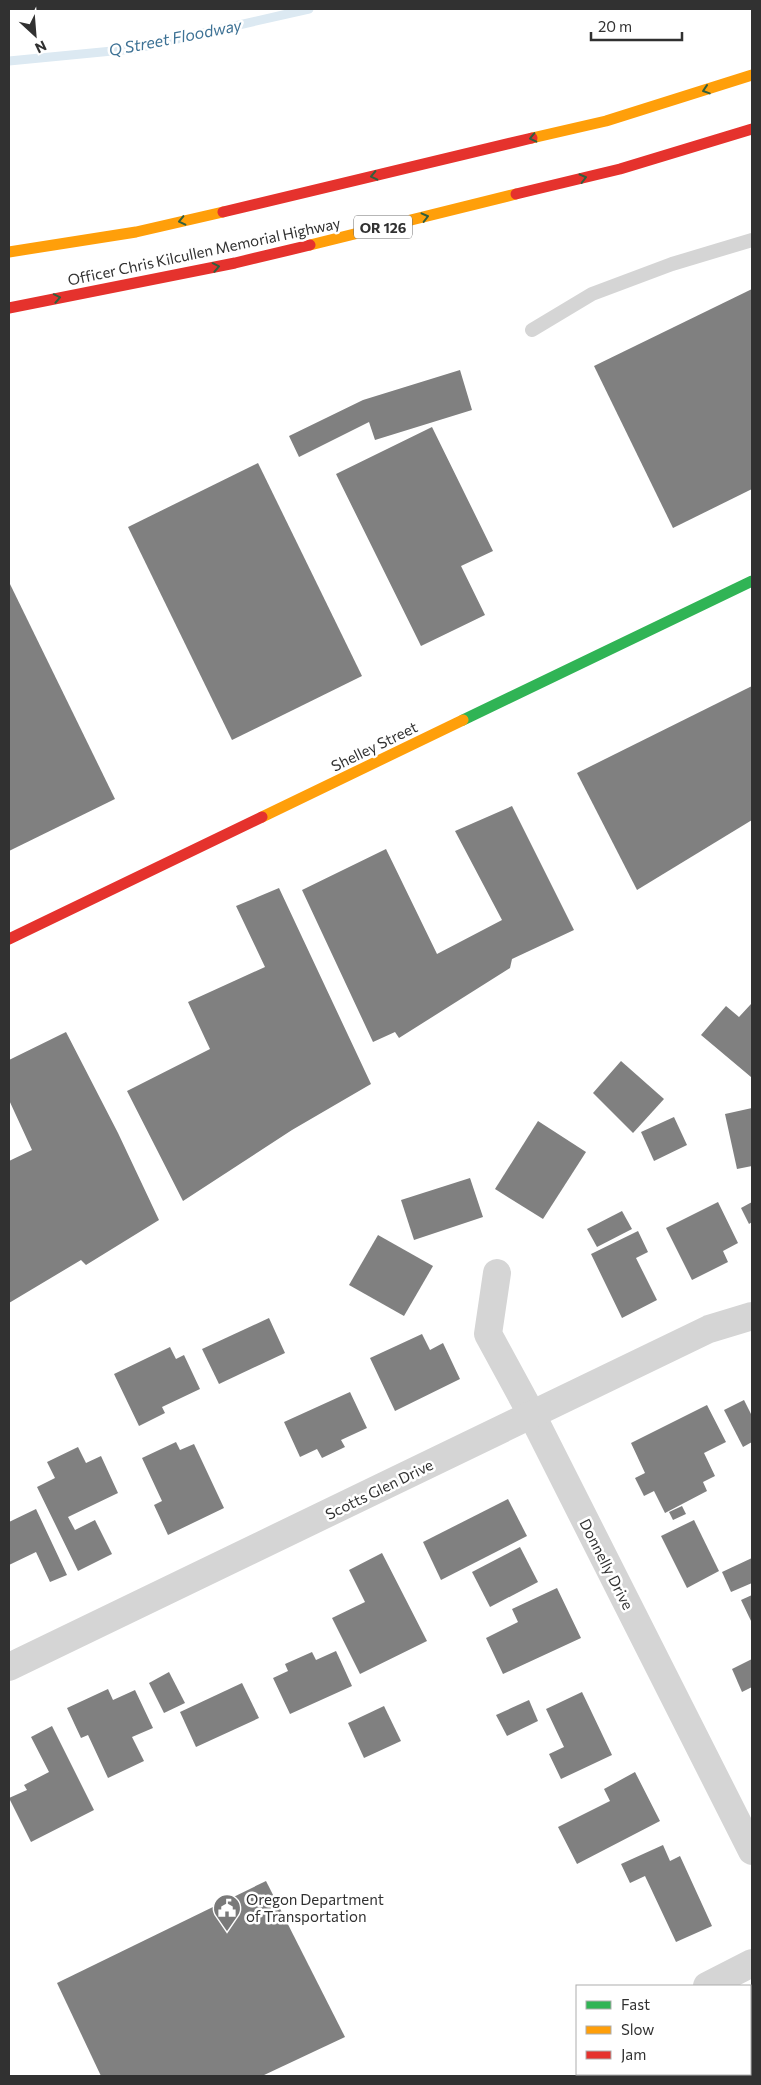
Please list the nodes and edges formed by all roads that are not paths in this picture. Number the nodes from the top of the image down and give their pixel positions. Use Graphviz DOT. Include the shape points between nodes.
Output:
graph roads {
  1 [pos="752,75"];
  2 [pos="752,129"];
  3 [pos="136,232"];
  4 [pos="28,237"];
  5 [pos="752,240"];
  6 [pos="9,252"];
  7 [pos="9,308"];
  8 [pos="532,330"];
  9 [pos="752,580"];
  10 [pos="9,939"];
  11 [pos="497,1273"];
  12 [pos="752,1316"];
  13 [pos="532,1415"];
  14 [pos="9,1667"];
  15 [pos="752,1851"];
  16 [pos="752,1963"];
  17 [pos="709,1985"];
  1 -- 3 [label="main road, one-way" via="606,121"];
  7 -- 2 [label="main road, Officer Chris Kilcullen Memorial Highway / OR 126, one-way" via="254,258 620,169"];
  3 -- 4 [label="main road"];
  3 -- 6 [label="main road"];
  5 -- 8 [label="lane" via="672,264 592,294"];
  9 -- 10 [label="main road, Shelley Street"];
  11 -- 13 [label="street, Donnelly Drive" via="488,1334"];
  12 -- 13 [label="street, Scotts Glen Drive" via="710,1329"];
  13 -- 14 [label="street, Scotts Glen Drive"];
  13 -- 15 [label="street, Donnelly Drive"];
  16 -- 17 [label="street"];
}
